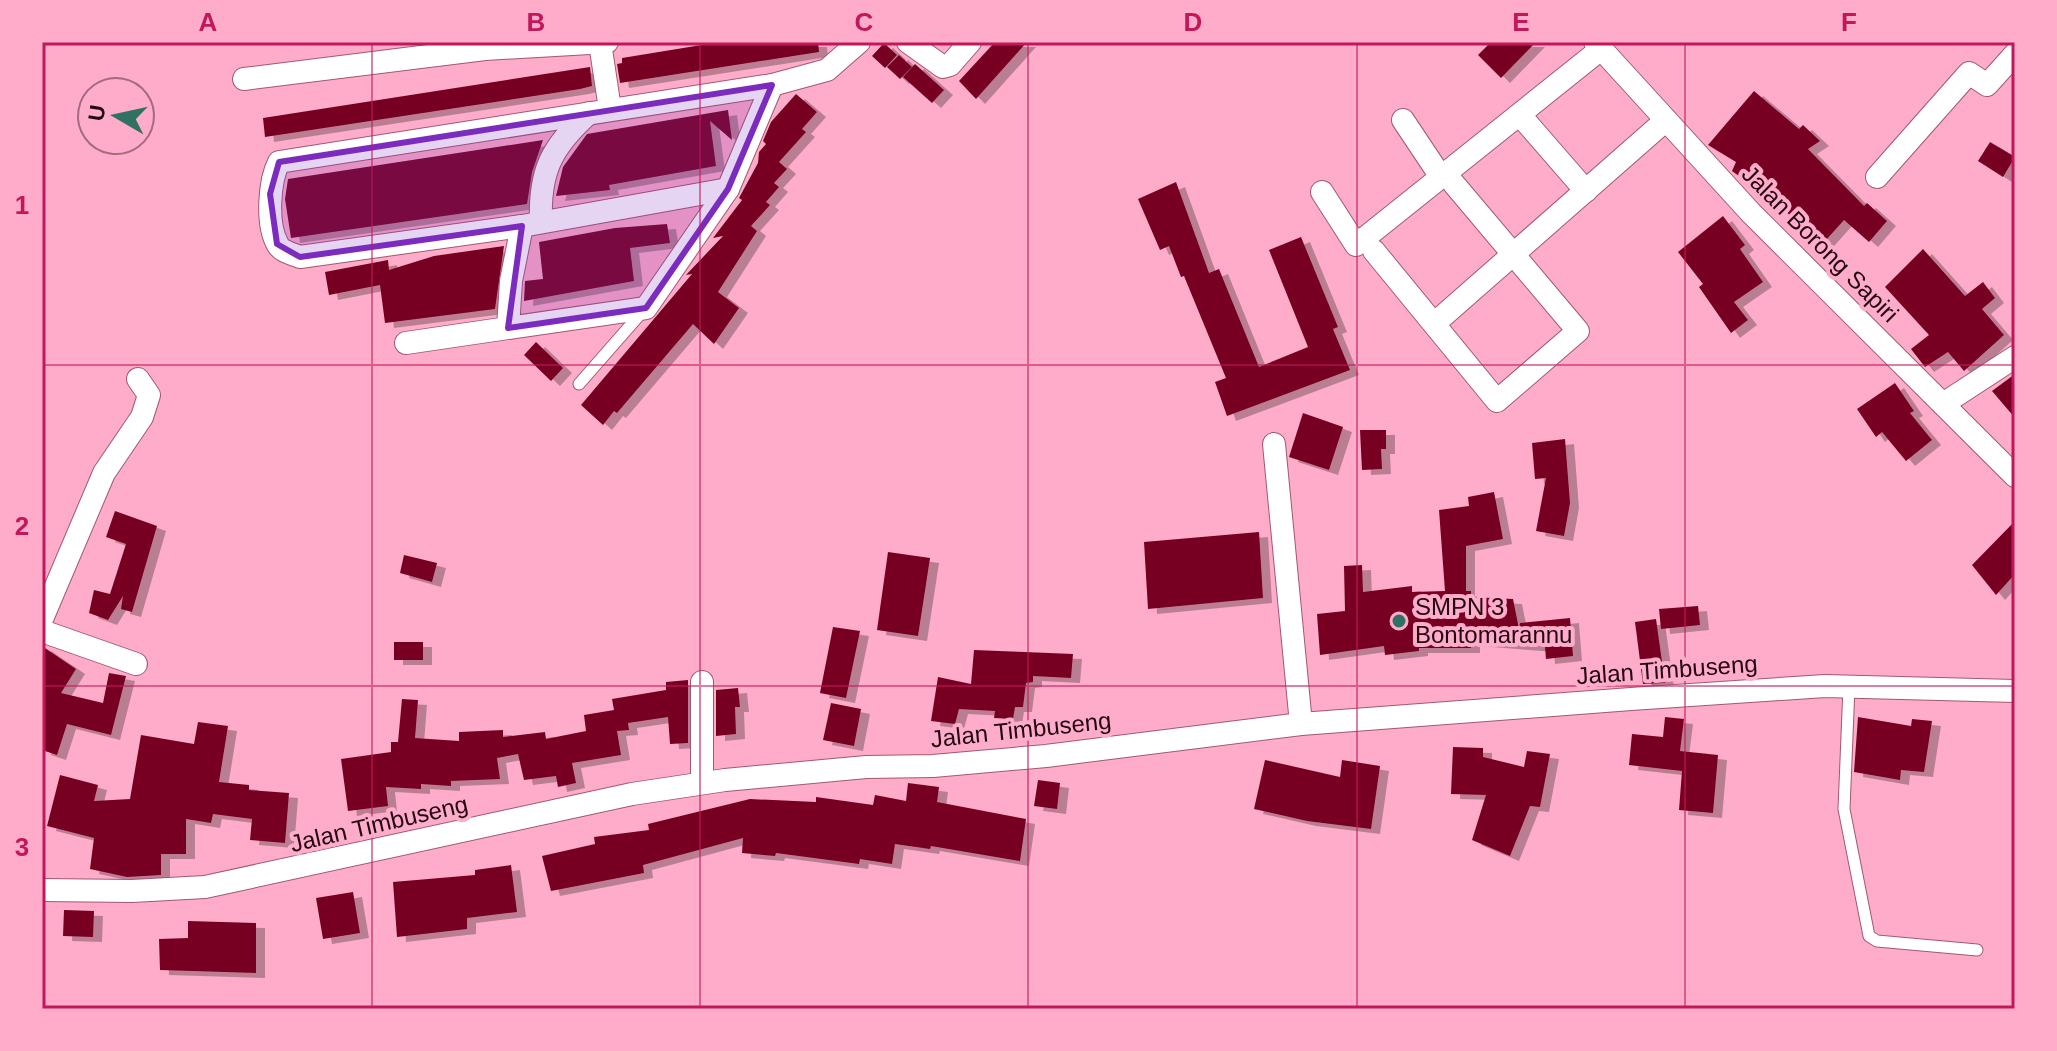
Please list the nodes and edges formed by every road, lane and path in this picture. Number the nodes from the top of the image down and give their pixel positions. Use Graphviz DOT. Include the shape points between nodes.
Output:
graph roads {
  1 [pos="859,42"];
  2 [pos="908,42"];
  3 [pos="970,42"];
  4 [pos="603,43"];
  5 [pos="1605,47"];
  6 [pos="2015,54"];
  7 [pos="244,79"];
  8 [pos="772,85"];
  9 [pos="599,111"];
  10 [pos="1403,120"];
  11 [pos="1666,120"];
  12 [pos="1526,122"];
  13 [pos="1877,177"];
  14 [pos="1448,180"];
  15 [pos="728,189"];
  16 [pos="1586,191"];
  17 [pos="1322,192"];
  18 [pos="531,224"];
  19 [pos="1374,251"];
  20 [pos="1513,255"];
  21 [pos="646,308"];
  22 [pos="1435,323"];
  23 [pos="508,328"];
  24 [pos="406,343"];
  25 [pos="2015,357"];
  26 [pos="138,379"];
  27 [pos="579,384"];
  28 [pos="1943,404"];
  29 [pos="1274,444"];
  30 [pos="2015,476"];
  31 [pos="42,619"];
  32 [pos="42,631"];
  33 [pos="136,664"];
  34 [pos="702,682"];
  35 [pos="1849,687"];
  36 [pos="2015,691"];
  37 [pos="1301,724"];
  38 [pos="702,783"];
  39 [pos="42,890"];
  40 [pos="1977,950"];
  1 -- 8 [label="street" via="827,70"];
  2 -- 3 [label="street" via="943,67"];
  4 -- 7 [label="street" via="485,49"];
  4 -- 9 [label="street"];
  5 -- 11 [label="street, Jalan Borong Sapiri"];
  5 -- 14 [label="street"];
  6 -- 13 [label="street" via="1987,85 1969,73"];
  8 -- 9 [label="street"];
  8 -- 15 [label="street"];
  9 -- 18 [label="street" via="562,140 543,174"];
  9 -- 18 [label="street" via="279,162 273,174 270,194 277,244 300,257"];
  10 -- 14 [label="street"];
  11 -- 16 [label="street"];
  11 -- 28 [label="street, Jalan Borong Sapiri" via="1751,213"];
  12 -- 16 [label="street"];
  14 -- 17 [label="street" via="1356,245"];
  14 -- 20 [label="street"];
  15 -- 18 [label="street"];
  15 -- 21 [label="street"];
  16 -- 20 [label="street"];
  18 -- 23 [label="street" via="511,281"];
  19 -- 22 [label="street"];
  20 -- 22 [label="street"];
  20 -- 22 [label="street" via="1578,331 1497,401"];
  21 -- 23 [label="street"];
  21 -- 27 [label="lane"];
  23 -- 24 [label="street"];
  25 -- 28 [label="street"];
  26 -- 31 [label="street" via="149,395 142,417 104,473"];
  28 -- 30 [label="street, Jalan Borong Sapiri"];
  29 -- 37 [label="street"];
  32 -- 33 [label="street"];
  34 -- 38 [label="street"];
  35 -- 36 [label="street, Jalan Timbuseng"];
  35 -- 37 [label="street, Jalan Timbuseng"];
  35 -- 40 [label="lane" via="1844,809 1869,936"];
  37 -- 38 [label="street, Jalan Timbuseng" via="1046,756"];
  38 -- 39 [label="street, Jalan Timbuseng" via="205,887"];
}
